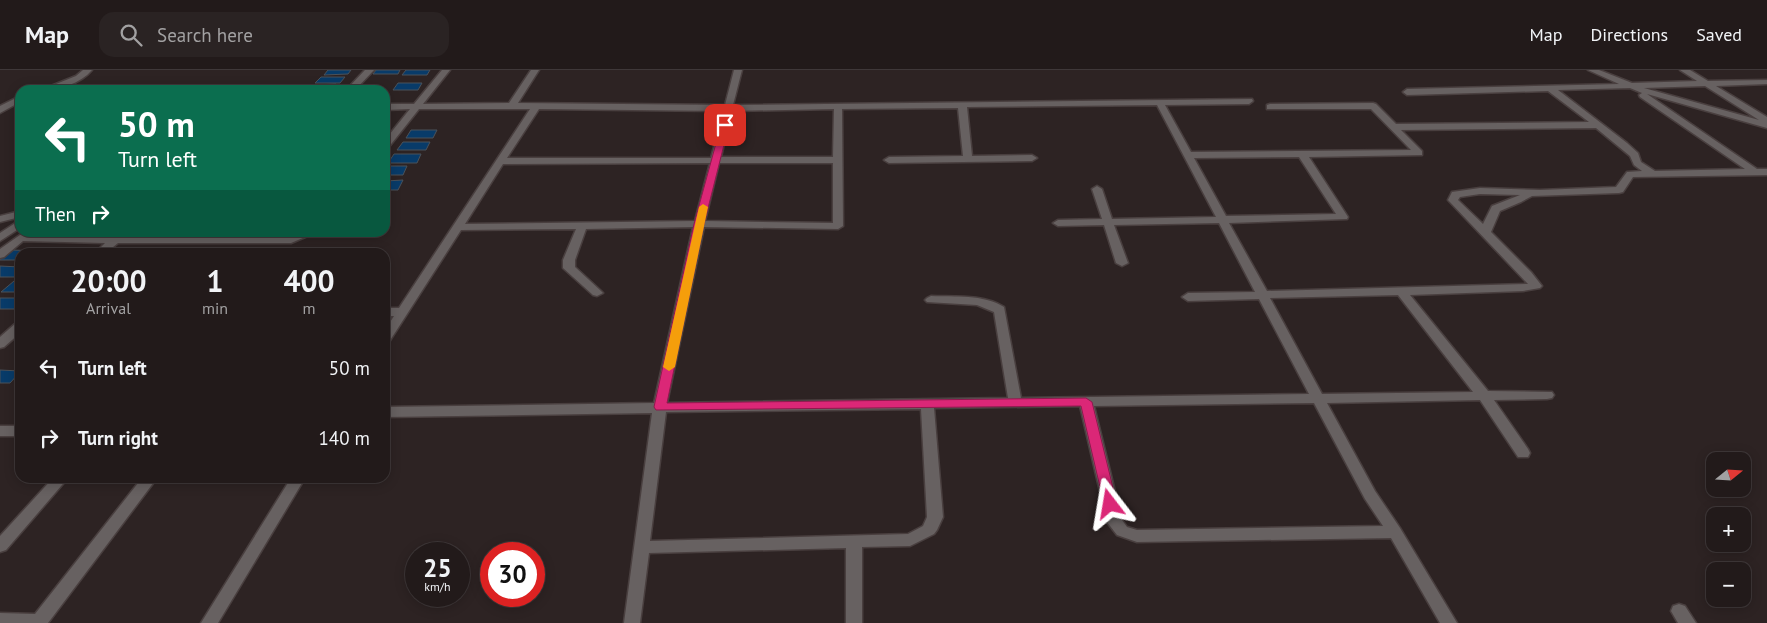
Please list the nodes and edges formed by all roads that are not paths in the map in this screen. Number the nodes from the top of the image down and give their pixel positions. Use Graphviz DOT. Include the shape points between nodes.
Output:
graph roads {
  1 [pos="88,70"];
  2 [pos="370,70"];
  3 [pos="446,70"];
  4 [pos="535,70"];
  5 [pos="738,70"];
  6 [pos="1592,70"];
  7 [pos="1604,70"];
  8 [pos="1684,70"];
  9 [pos="1767,82"];
  10 [pos="1707,84"];
  11 [pos="59,85"];
  12 [pos="355,85"];
  13 [pos="1630,85"];
  14 [pos="1550,88"];
  15 [pos="1407,92"];
  16 [pos="1248,101"];
  17 [pos="15,102"];
  18 [pos="1160,103"];
  19 [pos="962,105"];
  20 [pos="512,106"];
  21 [pos="536,106"];
  22 [pos="390,107"];
  23 [pos="417,107"];
  24 [pos="838,107"];
  25 [pos="1270,107"];
  26 [pos="730,108"];
  27 [pos="0,110"];
  28 [pos="1767,121"];
  29 [pos="1597,124"];
  30 [pos="1767,125"];
  31 [pos="1394,128"];
  32 [pos="390,140"];
  33 [pos="1302,154"];
  34 [pos="1189,156"];
  35 [pos="1032,158"];
  36 [pos="968,159"];
  37 [pos="716,160"];
  38 [pos="838,160"];
  39 [pos="889,160"];
  40 [pos="500,161"];
  41 [pos="1755,172"];
  42 [pos="1767,172"];
  43 [pos="1653,174"];
  44 [pos="1097,189"];
  45 [pos="1531,192"];
  46 [pos="15,215"];
  47 [pos="0,219"];
  48 [pos="1222,219"];
  49 [pos="1109,222"];
  50 [pos="1058,223"];
  51 [pos="699,224"];
  52 [pos="582,226"];
  53 [pos="15,227"];
  54 [pos="458,227"];
  55 [pos="1485,233"];
  56 [pos="195,237"];
  57 [pos="299,237"];
  58 [pos="0,238"];
  59 [pos="20,238"];
  60 [pos="116,239"];
  61 [pos="191,241"];
  62 [pos="106,248"];
  63 [pos="0,254"];
  64 [pos="1122,263"];
  65 [pos="1402,292"];
  66 [pos="597,293"];
  67 [pos="1264,296"];
  68 [pos="1188,297"];
  69 [pos="931,300"];
  70 [pos="390,312"];
  71 [pos="403,312"];
  72 [pos="15,330"];
  73 [pos="390,332"];
  74 [pos="0,344"];
  75 [pos="1547,395"];
  76 [pos="1484,396"];
  77 [pos="1319,399"];
  78 [pos="1086,402"];
  79 [pos="1015,403"];
  80 [pos="927,404"];
  81 [pos="660,407"];
  82 [pos="390,412"];
  83 [pos="0,431"];
  84 [pos="15,431"];
  85 [pos="1523,453"];
  86 [pos="57,483"];
  87 [pos="146,483"];
  88 [pos="295,483"];
  89 [pos="1395,532"];
  90 [pos="854,541"];
  91 [pos="0,546"];
  92 [pos="642,547"];
  93 [pos="0,620"];
  94 [pos="39,622"];
  95 [pos="209,623"];
  96 [pos="632,623"];
  97 [pos="854,623"];
  98 [pos="1449,623"];
  1 -- 11 [label="street" via="79,78"];
  2 -- 12 [label="street"];
  3 -- 23 [label="street"];
  4 -- 20 [label="street"];
  5 -- 26 [label="street"];
  6 -- 13 [label="street"];
  7 -- 13 [label="street"];
  8 -- 10 [label="street"];
  9 -- 10 [label="street"];
  10 -- 13 [label="street"];
  10 -- 28 [label="street"];
  13 -- 14 [label="street"];
  13 -- 30 [label="street"];
  13 -- 41 [label="street"];
  14 -- 15 [label="street"];
  14 -- 29 [label="street"];
  16 -- 18 [label="street"];
  17 -- 27 [label="street"];
  18 -- 19 [label="street"];
  18 -- 34 [label="street"];
  19 -- 24 [label="street"];
  19 -- 36 [label="street"];
  20 -- 21 [label="street"];
  20 -- 23 [label="street"];
  21 -- 26 [label="street"];
  21 -- 40 [label="street"];
  22 -- 23 [label="street"];
  23 -- 32 [label="street"];
  24 -- 26 [label="street"];
  24 -- 38 [label="street"];
  25 -- 31 [label="street" via="1373,106"];
  26 -- 37 [label="street"];
  29 -- 31 [label="street"];
  29 -- 43 [label="street" via="1636,155 1637,162"];
  31 -- 33 [label="street" via="1419,153"];
  33 -- 34 [label="street"];
  33 -- 48 [label="street" via="1343,217"];
  34 -- 48 [label="street"];
  35 -- 36 [label="street"];
  36 -- 39 [label="street"];
  37 -- 38 [label="street"];
  37 -- 40 [label="street"];
  37 -- 51 [label="street"];
  38 -- 51 [label="street" via="838,226"];
  40 -- 54 [label="street"];
  41 -- 42 [label="street"];
  41 -- 43 [label="street"];
  43 -- 45 [label="street" via="1630,174 1619,190"];
  44 -- 49 [label="street"];
  45 -- 55 [label="street" via="1526,197 1500,204 1490,214"];
  45 -- 55 [label="street" via="1456,194 1453,200"];
  46 -- 47 [label="street"];
  48 -- 49 [label="street"];
  48 -- 67 [label="street"];
  49 -- 50 [label="street"];
  49 -- 64 [label="street"];
  51 -- 52 [label="street"];
  51 -- 81 [label="street"];
  52 -- 54 [label="street"];
  52 -- 66 [label="street" via="569,268"];
  53 -- 58 [label="street"];
  54 -- 71 [label="street"];
  55 -- 65 [label="street" via="1536,286"];
  56 -- 61 [label="street"];
  57 -- 61 [label="street" via="291,240"];
  58 -- 59 [label="street"];
  59 -- 60 [label="street"];
  59 -- 63 [label="street"];
  60 -- 61 [label="street"];
  60 -- 62 [label="street"];
  65 -- 67 [label="street"];
  65 -- 76 [label="street"];
  67 -- 68 [label="street"];
  67 -- 77 [label="street"];
  69 -- 79 [label="street" via="983,302 994,304 1000,310"];
  70 -- 71 [label="street"];
  71 -- 73 [label="street"];
  72 -- 74 [label="street"];
  75 -- 76 [label="street"];
  76 -- 77 [label="street"];
  76 -- 85 [label="street"];
  77 -- 78 [label="street"];
  77 -- 89 [label="street" via="1370,495"];
  78 -- 79 [label="street"];
  78 -- 89 [label="street" via="1115,522 1122,531 1137,536"];
  79 -- 80 [label="street"];
  80 -- 81 [label="street"];
  80 -- 90 [label="street" via="935,517 929,530 910,540"];
  81 -- 82 [label="street"];
  81 -- 92 [label="street"];
  83 -- 84 [label="street"];
  86 -- 91 [label="street"];
  87 -- 94 [label="street"];
  88 -- 95 [label="street"];
  89 -- 98 [label="street"];
  90 -- 92 [label="street"];
  90 -- 97 [label="street"];
  92 -- 96 [label="street"];
  93 -- 94 [label="street"];
}
